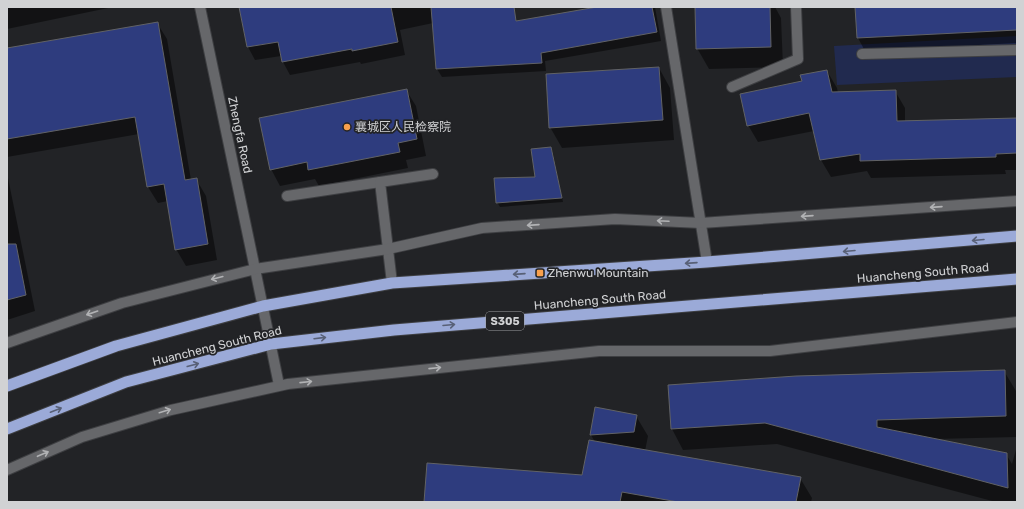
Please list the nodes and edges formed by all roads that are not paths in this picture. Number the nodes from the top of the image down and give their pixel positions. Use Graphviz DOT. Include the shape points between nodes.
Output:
graph roads {
  1 [pos="200,7"];
  2 [pos="666,7"];
  3 [pos="796,7"];
  4 [pos="1017,50"];
  5 [pos="862,54"];
  6 [pos="732,87"];
  7 [pos="433,174"];
  8 [pos="380,182"];
  9 [pos="287,196"];
  10 [pos="1017,201"];
  11 [pos="701,223"];
  12 [pos="1017,236"];
  13 [pos="388,249"];
  14 [pos="707,262"];
  15 [pos="255,268"];
  16 [pos="1017,279"];
  17 [pos="392,284"];
  18 [pos="263,306"];
  19 [pos="1017,322"];
  20 [pos="7,343"];
  21 [pos="271,344"];
  22 [pos="279,385"];
  23 [pos="7,386"];
  24 [pos="7,429"];
  25 [pos="7,470"];
  1 -- 15 [label="street, Zhengfa Road"];
  2 -- 11 [label="street"];
  3 -- 6 [label="street" via="798,58"];
  4 -- 5 [label="street"];
  7 -- 8 [label="street"];
  8 -- 9 [label="street"];
  8 -- 13 [label="street"];
  10 -- 11 [label="street, one-way"];
  11 -- 13 [label="street, one-way" via="615,219 482,228"];
  11 -- 14 [label="street"];
  12 -- 14 [label="highway, Huancheng South Road, one-way"];
  13 -- 15 [label="street"];
  13 -- 17 [label="street"];
  14 -- 17 [label="highway, Huancheng South Road, one-way"];
  15 -- 18 [label="street, Zhengfa Road"];
  15 -- 20 [label="street, one-way" via="122,303"];
  21 -- 16 [label="highway, Huancheng South Road / S305, one-way" via="394,330"];
  17 -- 18 [label="highway, Huancheng South Road"];
  18 -- 21 [label="street, Zhengfa Road"];
  18 -- 23 [label="highway, Huancheng South Road" via="116,346"];
  22 -- 19 [label="street, one-way" via="599,350 770,350"];
  21 -- 22 [label="street, Zhengfa Road"];
  24 -- 21 [label="highway, Huancheng South Road / S305, one-way" via="126,382"];
  25 -- 22 [label="street, one-way" via="82,437 171,410"];
}
